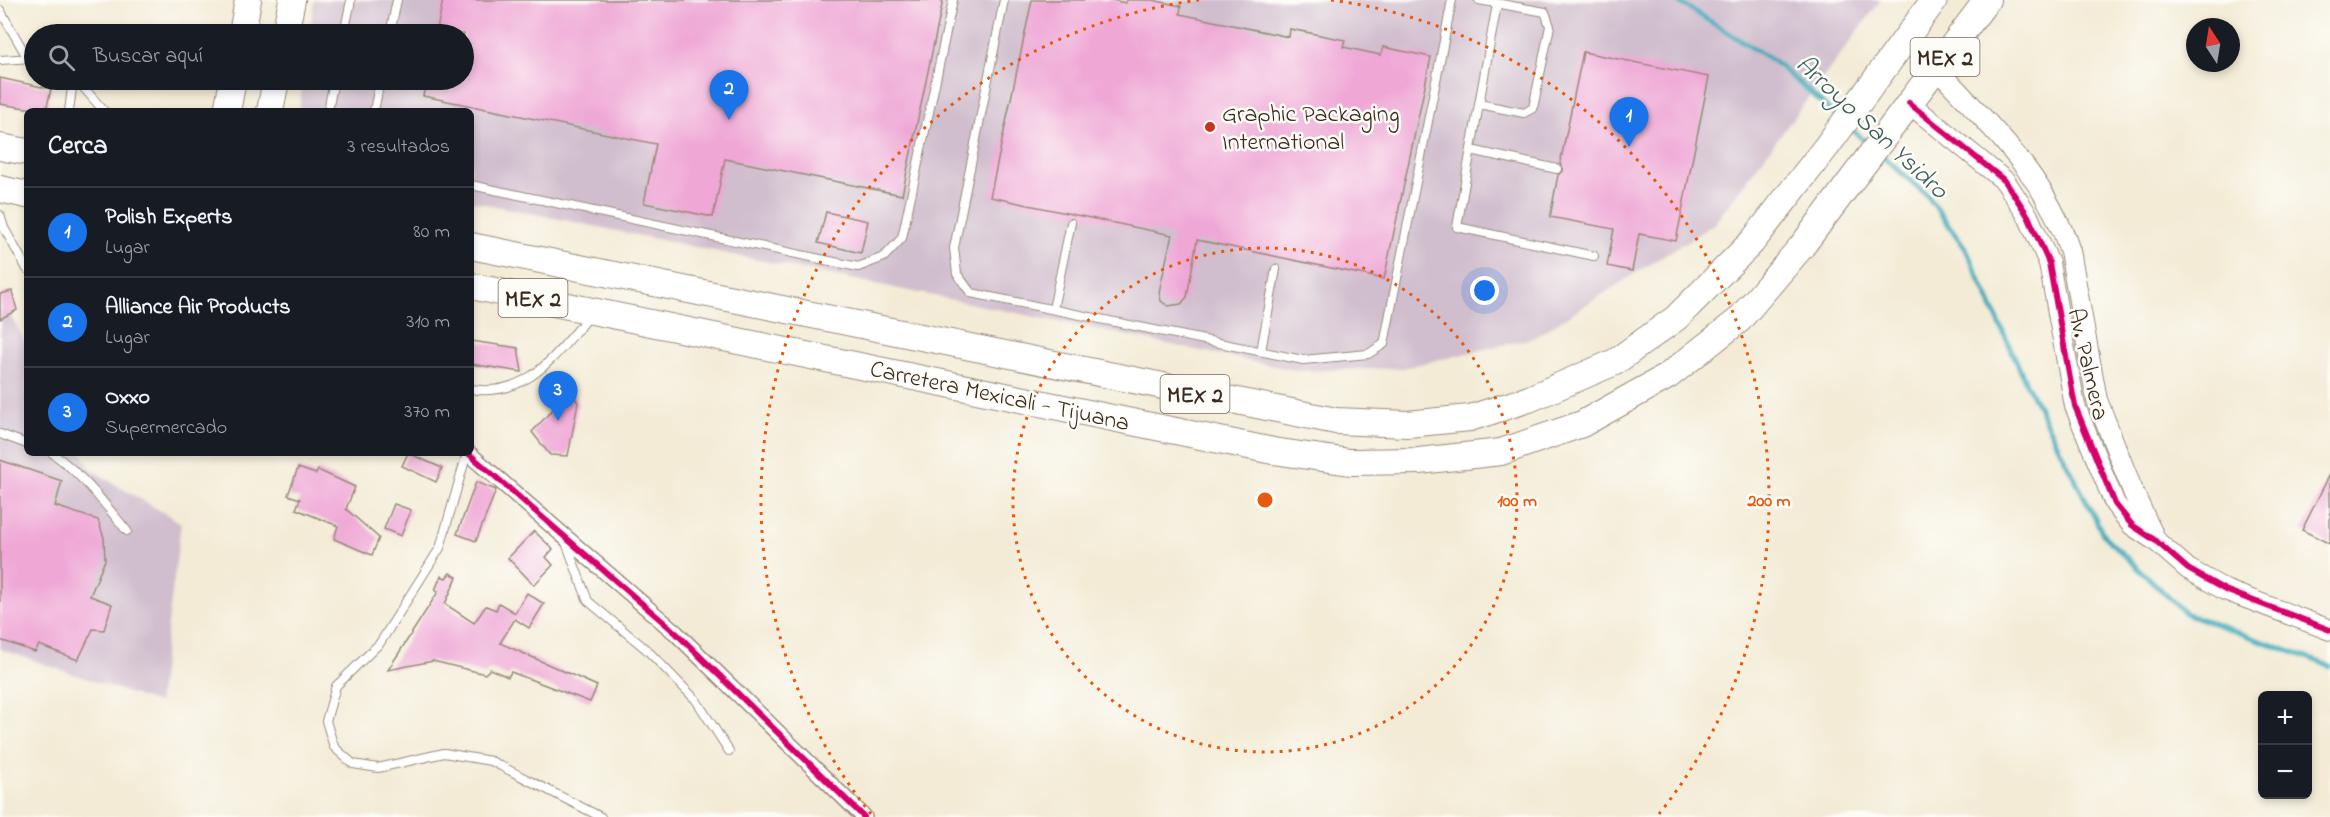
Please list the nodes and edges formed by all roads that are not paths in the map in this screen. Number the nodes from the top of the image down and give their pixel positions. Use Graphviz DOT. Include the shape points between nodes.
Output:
graph roads {
  1 [pos="248,0"];
  2 [pos="292,0"];
  3 [pos="351,0"];
  4 [pos="397,0"];
  5 [pos="953,0"];
  6 [pos="1004,0"];
  7 [pos="1452,0"];
  8 [pos="1479,0"];
  9 [pos="1934,0"];
  10 [pos="1987,0"];
  11 [pos="1497,4"];
  12 [pos="0,10"];
  13 [pos="244,24"];
  14 [pos="287,24"];
  15 [pos="346,24"];
  16 [pos="392,24"];
  17 [pos="24,46"];
  18 [pos="24,58"];
  19 [pos="0,60"];
  20 [pos="1936,68"];
  21 [pos="73,90"];
  22 [pos="84,90"];
  23 [pos="231,90"];
  24 [pos="274,90"];
  25 [pos="332,90"];
  26 [pos="378,90"];
  27 [pos="1479,104"];
  28 [pos="70,108"];
  29 [pos="101,108"];
  30 [pos="228,108"];
  31 [pos="271,108"];
  32 [pos="329,108"];
  33 [pos="375,108"];
  34 [pos="1905,108"];
  35 [pos="0,147"];
  36 [pos="1471,150"];
  37 [pos="24,151"];
  38 [pos="2025,163"];
  39 [pos="1557,169"];
  40 [pos="2005,181"];
  41 [pos="474,186"];
  42 [pos="0,189"];
  43 [pos="24,194"];
  44 [pos="0,215"];
  45 [pos="1071,224"];
  46 [pos="474,247"];
  47 [pos="1594,256"];
  48 [pos="24,264"];
  49 [pos="1276,269"];
  50 [pos="474,287"];
  51 [pos="1053,309"];
  52 [pos="595,310"];
  53 [pos="1261,351"];
  54 [pos="474,389"];
  55 [pos="0,434"];
  56 [pos="24,443"];
  57 [pos="55,456"];
  58 [pos="467,456"];
  59 [pos="471,456"];
  60 [pos="127,531"];
  61 [pos="564,538"];
  62 [pos="2156,541"];
  63 [pos="2330,630"];
  64 [pos="729,751"];
  65 [pos="601,817"];
  66 [pos="864,817"];
  1 -- 13 [label="main road"];
  2 -- 14 [label="main road"];
  3 -- 15 [label="lane"];
  4 -- 16 [label="lane"];
  5 -- 41 [label="lane" via="902,238 884,257 858,267"];
  6 -- 51 [label="lane" via="954,248 957,274 971,293"];
  7 -- 53 [label="lane" via="1384,344 1368,354 1303,360"];
  8 -- 11 [label="lane"];
  9 -- 46 [label="main road, Carretera Mexicali - Tijuana / MEX 2" via="1752,242 1676,318 1615,362 1529,399 1470,418 1407,424 1336,421"];
  10 -- 20 [label="main road, Carretera Mexicali - Tijuana / MEX 2"];
  11 -- 27 [label="lane"];
  11 -- 27 [label="lane" via="1545,12 1550,26 1533,108 1524,113"];
  12 -- 17 [label="lane"];
  18 -- 19 [label="lane"];
  20 -- 34 [label="main road, Carretera Mexicali - Tijuana / MEX 2"];
  20 -- 38 [label="street, Av. Palmera"];
  21 -- 28 [label="lane"];
  22 -- 29 [label="lane"];
  23 -- 30 [label="main road"];
  24 -- 31 [label="main road"];
  25 -- 32 [label="lane"];
  26 -- 33 [label="lane"];
  27 -- 36 [label="lane"];
  34 -- 40 [label="street, Av. Palmera"];
  34 -- 52 [label="main road, Carretera Mexicali - Tijuana / MEX 2" via="1863,168 1739,320 1668,376 1582,424 1490,454 1350,462 1273,451"];
  35 -- 37 [label="main road"];
  36 -- 39 [label="lane"];
  36 -- 47 [label="lane" via="1457,227"];
  38 -- 40 [label="lane" via="2018,178"];
  38 -- 62 [label="street, Av. Palmera" via="2063,228 2097,400"];
  40 -- 62 [label="street, Av. Palmera" via="2028,216 2049,263 2075,406 2115,504 2132,525"];
  42 -- 43 [label="main road"];
  44 -- 48 [label="lane"];
  45 -- 51 [label="lane"];
  49 -- 53 [label="lane"];
  50 -- 52 [label="main road, Carretera Mexicali - Tijuana / MEX 2"];
  51 -- 53 [label="lane"];
  52 -- 54 [label="lane" via="541,370 518,386"];
  55 -- 56 [label="lane"];
  57 -- 60 [label="lane" via="90,487"];
  58 -- 65 [label="lane" via="440,548 380,643 336,686 326,721 334,747 353,764 378,768 444,753 491,760"];
  59 -- 61 [label="street"];
  61 -- 64 [label="lane" via="588,601 646,650 696,700"];
  61 -- 66 [label="street" via="676,633"];
  62 -- 63 [label="street, Av. Palmera" via="2187,569 2225,591"];
}
